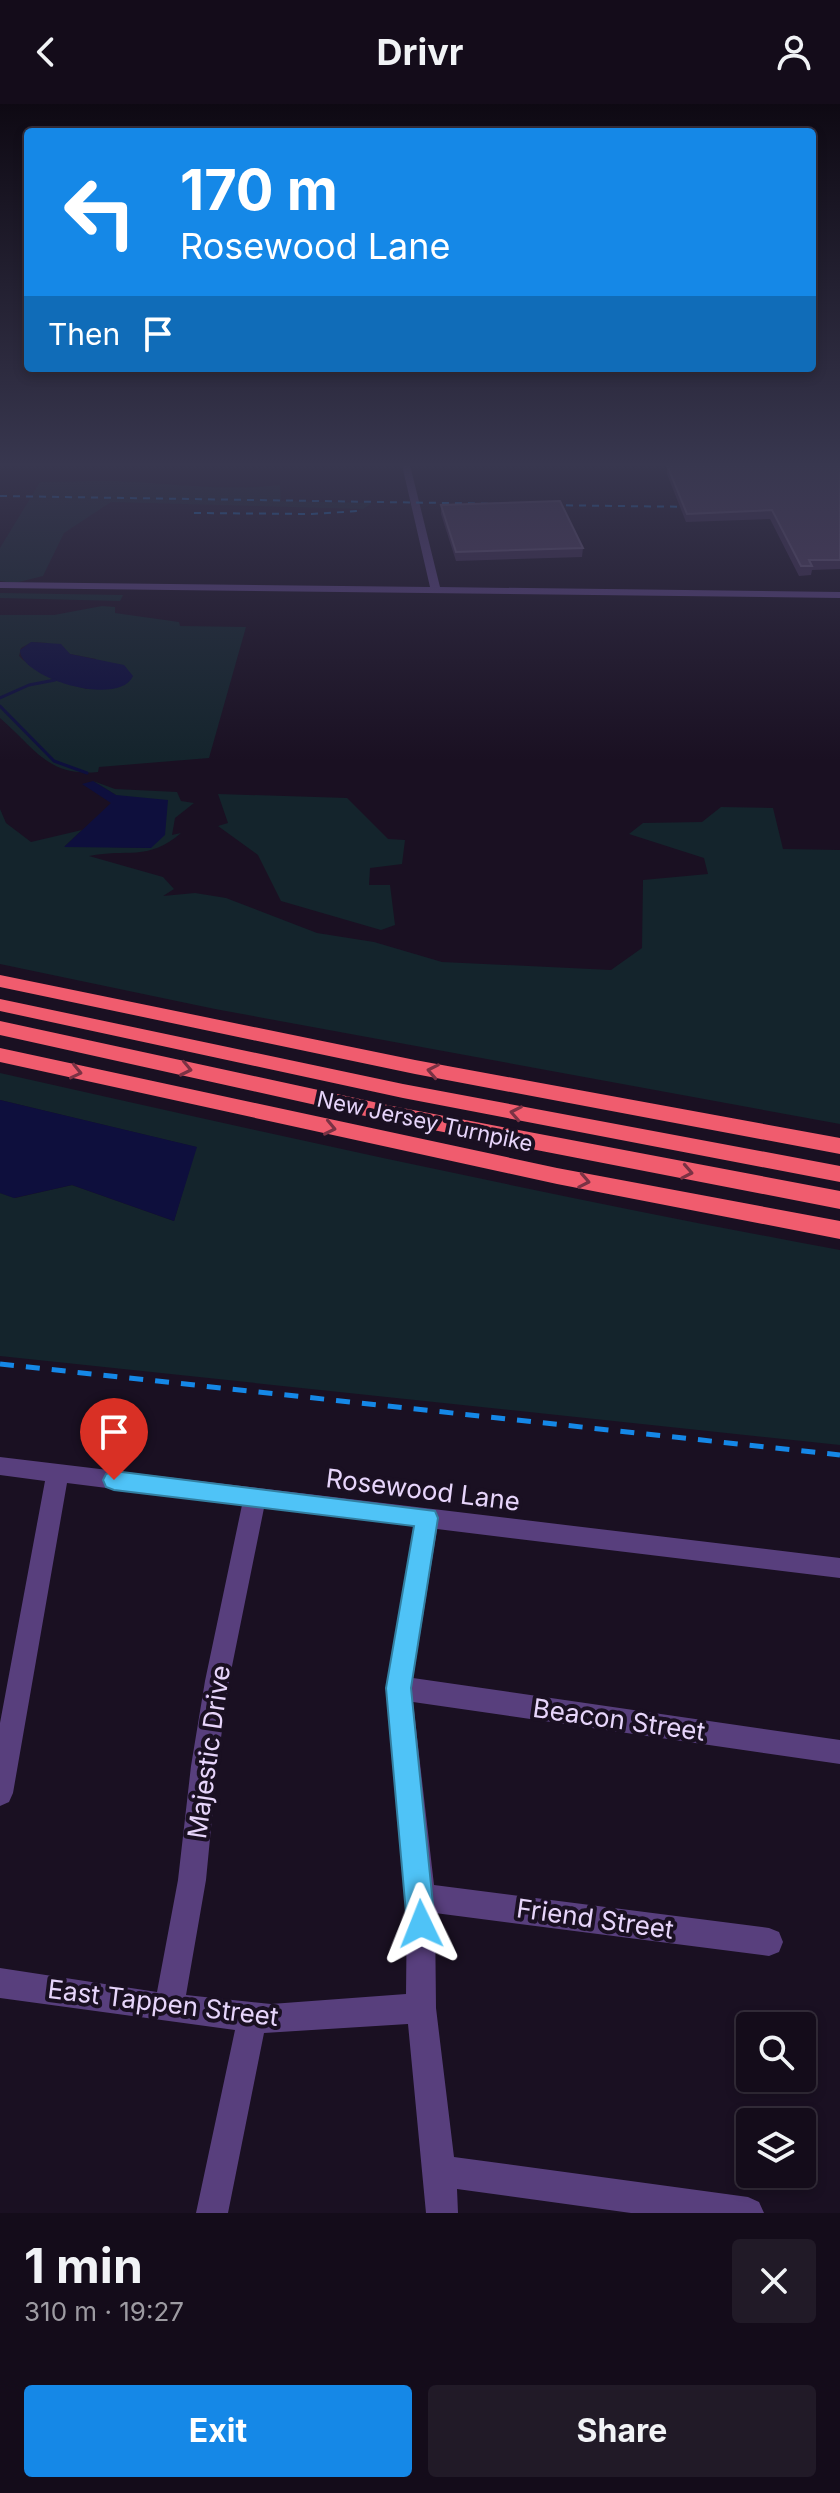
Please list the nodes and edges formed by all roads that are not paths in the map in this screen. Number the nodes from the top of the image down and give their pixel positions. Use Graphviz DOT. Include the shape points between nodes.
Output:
graph roads {
  1 [pos="429,563"];
  2 [pos="0,585"];
  3 [pos="436,592"];
  4 [pos="840,595"];
  5 [pos="0,981"];
  6 [pos="0,1005"];
  7 [pos="0,1028"];
  8 [pos="0,1055"];
  9 [pos="840,1146"];
  10 [pos="840,1174"];
  11 [pos="840,1200"];
  12 [pos="840,1230"];
  13 [pos="0,1466"];
  14 [pos="58,1473"];
  15 [pos="255,1498"];
  16 [pos="427,1518"];
  17 [pos="840,1568"];
  18 [pos="399,1688"];
  19 [pos="840,1752"];
  20 [pos="0,1793"];
  21 [pos="421,1897"];
  22 [pos="769,1942"];
  23 [pos="0,1983"];
  24 [pos="169,2008"];
  25 [pos="421,2008"];
  26 [pos="253,2017"];
  27 [pos="440,2171"];
  28 [pos="684,2209"];
  29 [pos="212,2213"];
  30 [pos="442,2213"];
  31 [pos="748,2213"];
  1 -- 3 [label="street"];
  2 -- 3 [label="street"];
  3 -- 4 [label="street"];
  9 -- 5 [label="highway, one-way" via="415,1067"];
  10 -- 6 [label="highway, New Jersey Turnpike, one-way" via="403,1091"];
  7 -- 11 [label="highway, New Jersey Turnpike, one-way" via="407,1117"];
  8 -- 12 [label="highway, New Jersey Turnpike, one-way" via="542,1173"];
  13 -- 14 [label="street, Rosewood Lane"];
  14 -- 15 [label="street, Rosewood Lane"];
  14 -- 20 [label="street"];
  15 -- 16 [label="street, Rosewood Lane"];
  15 -- 24 [label="street, Majestic Drive" via="217,1681 192,1880"];
  16 -- 17 [label="street, Rosewood Lane"];
  16 -- 18 [label="street"];
  18 -- 19 [label="street, Beacon Street"];
  18 -- 21 [label="street"];
  21 -- 22 [label="street, Friend Street"];
  21 -- 25 [label="street"];
  23 -- 24 [label="street, East Tappen Street"];
  24 -- 26 [label="street, East Tappen Street"];
  25 -- 26 [label="street, East Tappen Street"];
  25 -- 27 [label="street"];
  26 -- 29 [label="street"];
  27 -- 28 [label="street"];
  27 -- 30 [label="street"];
  28 -- 31 [label="street"];
}
